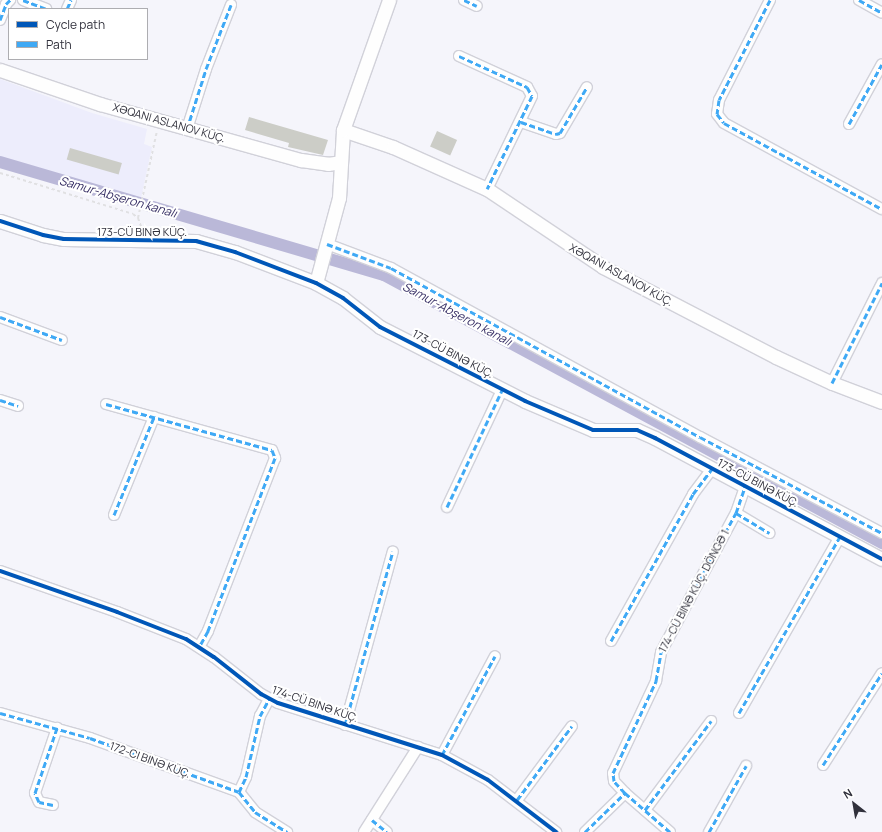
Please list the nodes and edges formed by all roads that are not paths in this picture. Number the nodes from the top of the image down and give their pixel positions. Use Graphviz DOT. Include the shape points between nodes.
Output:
graph roads {
  1 [pos="10,0"];
  2 [pos="23,0"];
  3 [pos="389,0"];
  4 [pos="464,0"];
  5 [pos="770,0"];
  6 [pos="859,0"];
  7 [pos="231,5"];
  8 [pos="477,6"];
  9 [pos="43,8"];
  10 [pos="882,13"];
  11 [pos="0,20"];
  12 [pos="459,56"];
  13 [pos="882,64"];
  14 [pos="0,70"];
  15 [pos="587,87"];
  16 [pos="521,122"];
  17 [pos="849,124"];
  18 [pos="188,129"];
  19 [pos="343,130"];
  20 [pos="340,162"];
  21 [pos="487,189"];
  22 [pos="882,209"];
  23 [pos="0,221"];
  24 [pos="327,244"];
  25 [pos="316,283"];
  26 [pos="882,283"];
  27 [pos="0,317"];
  28 [pos="62,340"];
  29 [pos="832,383"];
  30 [pos="502,390"];
  31 [pos="0,400"];
  32 [pos="882,402"];
  33 [pos="106,404"];
  34 [pos="18,406"];
  35 [pos="154,417"];
  36 [pos="712,469"];
  37 [pos="745,486"];
  38 [pos="448,507"];
  39 [pos="736,513"];
  40 [pos="114,515"];
  41 [pos="769,533"];
  42 [pos="882,533"];
  43 [pos="840,537"];
  44 [pos="393,551"];
  45 [pos="882,559"];
  46 [pos="0,571"];
  47 [pos="611,641"];
  48 [pos="199,647"];
  49 [pos="496,656"];
  50 [pos="882,674"];
  51 [pos="269,699"];
  52 [pos="0,713"];
  53 [pos="739,713"];
  54 [pos="711,721"];
  55 [pos="345,725"];
  56 [pos="572,726"];
  57 [pos="57,728"];
  58 [pos="418,747"];
  59 [pos="442,755"];
  60 [pos="823,765"];
  61 [pos="746,766"];
  62 [pos="239,792"];
  63 [pos="625,793"];
  64 [pos="517,800"];
  65 [pos="53,805"];
  66 [pos="645,810"];
  67 [pos="372,820"];
  68 [pos="287,832"];
  69 [pos="364,832"];
  70 [pos="387,832"];
  71 [pos="556,832"];
  72 [pos="585,832"];
  73 [pos="670,832"];
  74 [pos="709,832"];
  1 -- 11 [label="street"];
  2 -- 9 [label="street"];
  3 -- 19 [label="street"];
  4 -- 8 [label="street"];
  5 -- 22 [label="street" via="719,100 717,114 724,123"];
  6 -- 10 [label="street"];
  7 -- 18 [label="street" via="206,69"];
  12 -- 16 [label="street" via="530,91 532,96"];
  13 -- 17 [label="street"];
  14 -- 18 [label="street, XƏQANI ASLANOV KÜÇ." via="54,90"];
  15 -- 16 [label="street" via="560,133 556,134"];
  16 -- 21 [label="street"];
  18 -- 20 [label="street, XƏQANI ASLANOV KÜÇ." via="300,160 328,164"];
  19 -- 20 [label="street"];
  19 -- 21 [label="street, XƏQANI ASLANOV KÜÇ." via="393,147"];
  20 -- 24 [label="street" via="339,198"];
  21 -- 29 [label="street, XƏQANI ASLANOV KÜÇ." via="603,267 776,357"];
  23 -- 25 [label="street, 173-CÜ BINƏ KÜÇ." via="64,239 209,243"];
  24 -- 25 [label="street"];
  24 -- 42 [label="street" via="391,268"];
  25 -- 30 [label="street, 173-CÜ BINƏ KÜÇ." via="343,298 380,327"];
  26 -- 29 [label="street"];
  27 -- 28 [label="street"];
  29 -- 32 [label="street, XƏQANI ASLANOV KÜÇ."];
  30 -- 36 [label="street, 173-CÜ BINƏ KÜÇ." via="593,430 637,430"];
  30 -- 38 [label="street"];
  31 -- 34 [label="street"];
  33 -- 35 [label="street"];
  35 -- 40 [label="street"];
  35 -- 48 [label="street" via="272,450 275,458 208,631"];
  36 -- 37 [label="street, 173-CÜ BINƏ KÜÇ."];
  36 -- 47 [label="street" via="693,494"];
  37 -- 39 [label="street, 174-CÜ BINƏ KÜÇ. DÖNGƏ 1"];
  37 -- 43 [label="street, 173-CÜ BINƏ KÜÇ."];
  39 -- 41 [label="street"];
  39 -- 63 [label="street, 174-CÜ BINƏ KÜÇ. DÖNGƏ 1" via="661,652 656,680 612,773 614,781"];
  43 -- 45 [label="street, 173-CÜ BINƏ KÜÇ."];
  43 -- 53 [label="street"];
  44 -- 55 [label="street"];
  46 -- 48 [label="street, 174-CÜ BINƏ KÜÇ." via="165,630"];
  48 -- 51 [label="street, 174-CÜ BINƏ KÜÇ."];
  49 -- 59 [label="street"];
  50 -- 60 [label="street"];
  51 -- 55 [label="street, 174-CÜ BINƏ KÜÇ."];
  51 -- 62 [label="street" via="260,716 246,777"];
  52 -- 57 [label="street, 172-CI BINƏ KÜÇ."];
  54 -- 66 [label="street"];
  55 -- 58 [label="street, 174-CÜ BINƏ KÜÇ."];
  56 -- 64 [label="street"];
  57 -- 62 [label="street, 172-CI BINƏ KÜÇ."];
  57 -- 65 [label="street" via="34,793 39,802"];
  58 -- 59 [label="street, 174-CÜ BINƏ KÜÇ."];
  58 -- 67 [label="street"];
  59 -- 64 [label="street, 174-CÜ BINƏ KÜÇ." via="474,771"];
  61 -- 74 [label="street"];
  62 -- 68 [label="street, 172-CI BINƏ KÜÇ." via="260,816"];
  63 -- 66 [label="street, 174-CÜ BINƏ KÜÇ. DÖNGƏ 1"];
  63 -- 72 [label="street"];
  64 -- 71 [label="street, 174-CÜ BINƏ KÜÇ."];
  66 -- 73 [label="street, 174-CÜ BINƏ KÜÇ. DÖNGƏ 1"];
  67 -- 69 [label="street"];
  67 -- 70 [label="street"];
}
